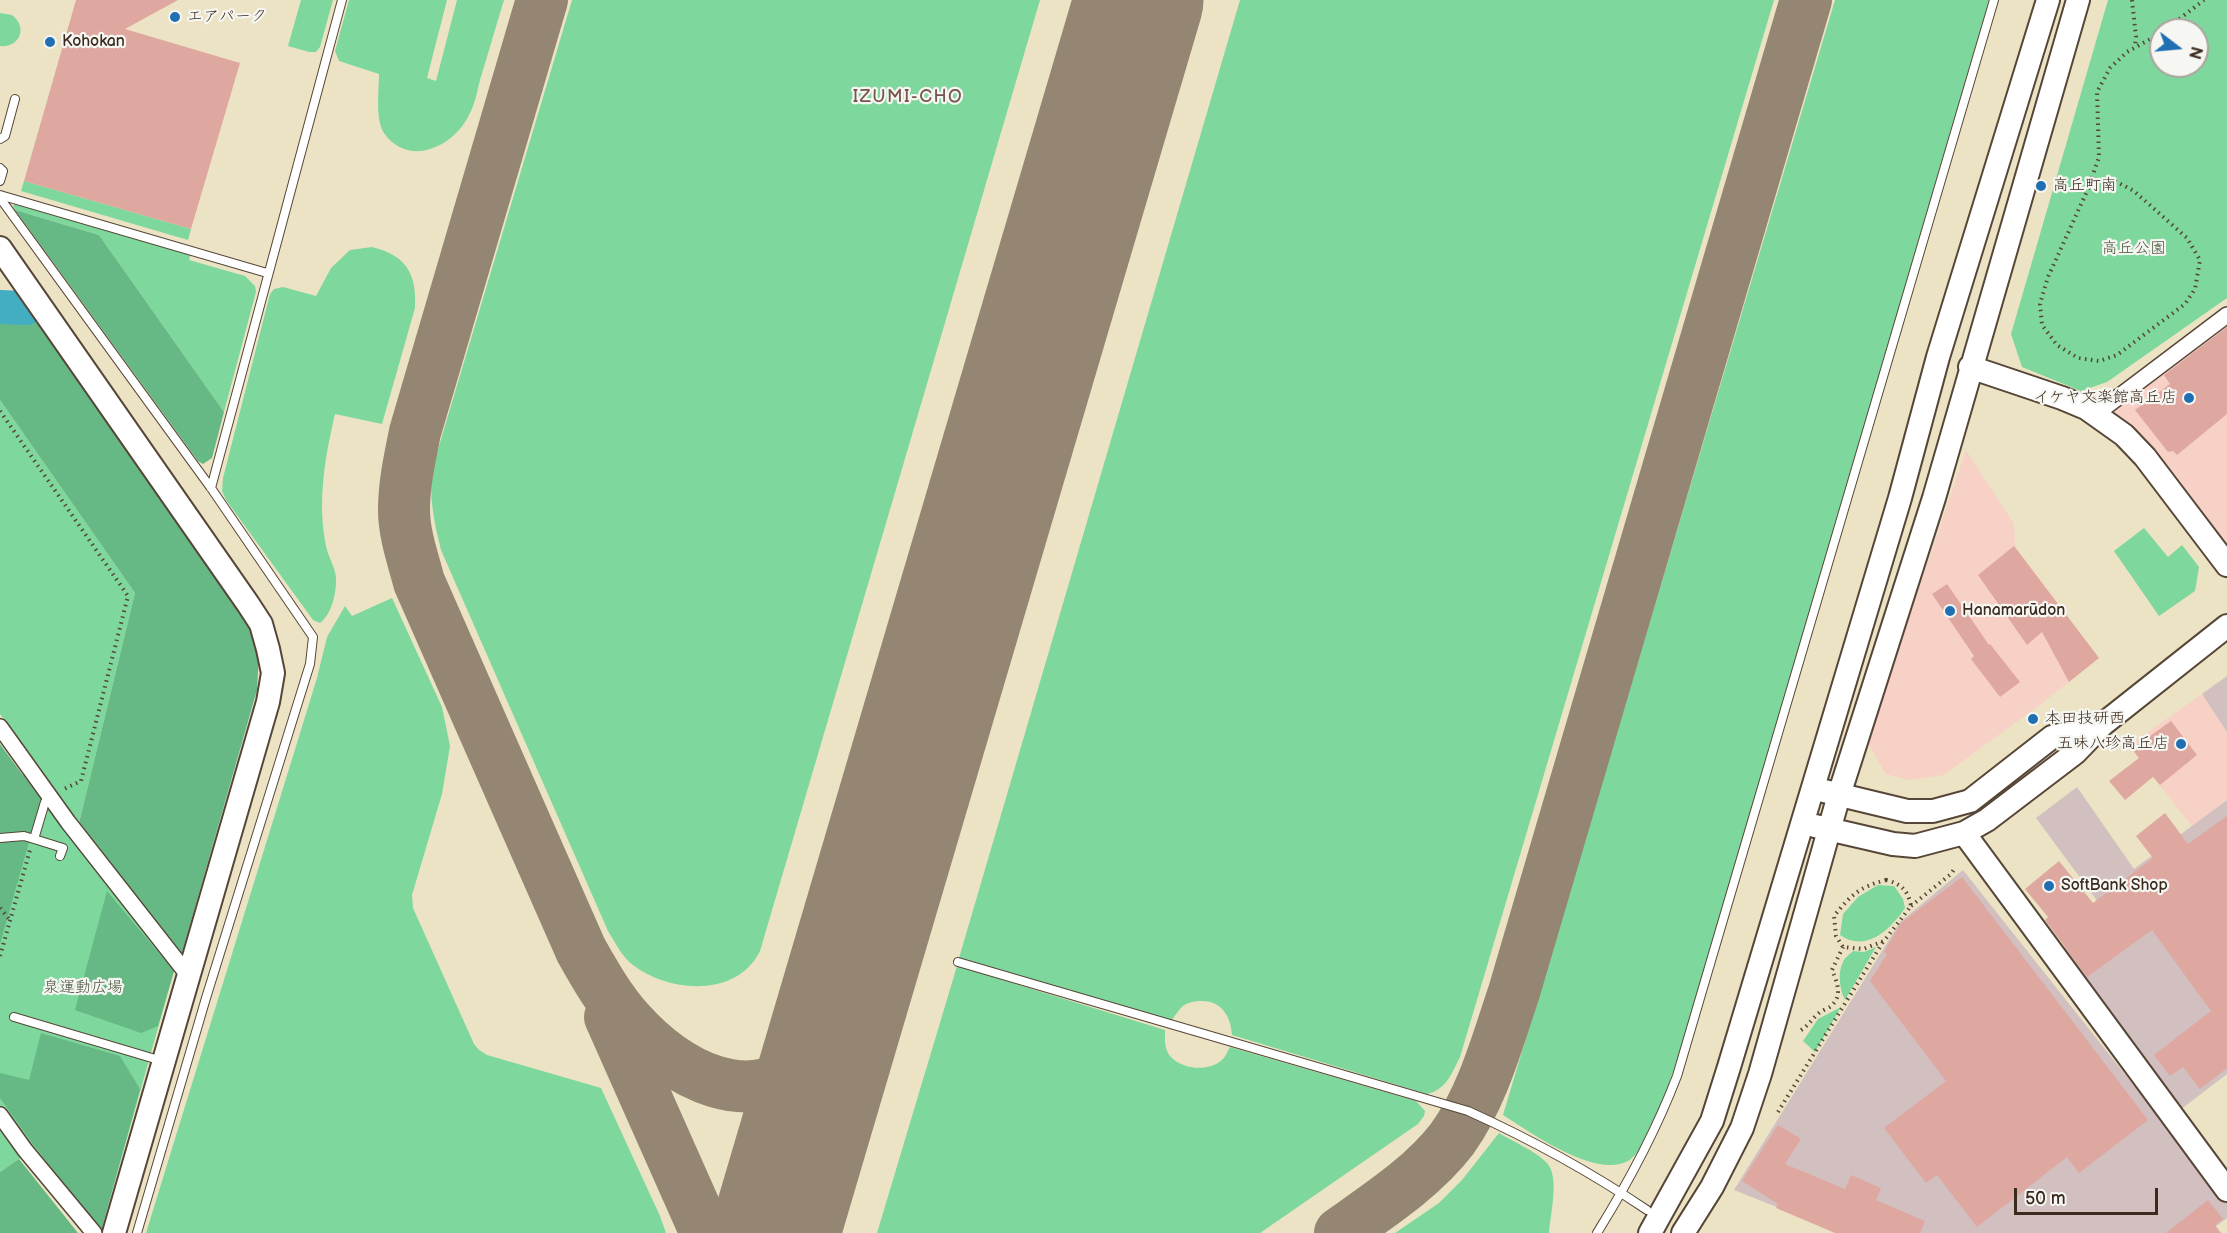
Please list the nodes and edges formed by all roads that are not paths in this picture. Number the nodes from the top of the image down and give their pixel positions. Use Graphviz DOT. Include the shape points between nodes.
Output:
graph roads {
  1 [pos="342,0"];
  2 [pos="1994,0"];
  3 [pos="2048,0"];
  4 [pos="2078,0"];
  5 [pos="15,99"];
  6 [pos="0,139"];
  7 [pos="0,168"];
  8 [pos="0,181"];
  9 [pos="0,196"];
  10 [pos="0,248"];
  11 [pos="267,273"];
  12 [pos="2227,315"];
  13 [pos="1970,367"];
  14 [pos="2096,414"];
  15 [pos="211,488"];
  16 [pos="2227,565"];
  17 [pos="2227,626"];
  18 [pos="2102,724"];
  19 [pos="0,727"];
  20 [pos="1812,788"];
  21 [pos="1839,795"];
  22 [pos="51,798"];
  23 [pos="1802,823"];
  24 [pos="1830,829"];
  25 [pos="1964,834"];
  26 [pos="0,838"];
  27 [pos="34,839"];
  28 [pos="61,854"];
  29 [pos="958,962"];
  30 [pos="188,975"];
  31 [pos="14,1017"];
  32 [pos="163,1061"];
  33 [pos="0,1115"];
  34 [pos="2227,1190"];
  35 [pos="1620,1192"];
  36 [pos="1647,1210"];
  37 [pos="94,1233"];
  38 [pos="114,1233"];
  39 [pos="137,1233"];
  40 [pos="1597,1233"];
  41 [pos="1650,1233"];
  42 [pos="1683,1233"];
  1 -- 11 [label="lane"];
  2 -- 35 [label="lane" via="1677,1076 1661,1117"];
  3 -- 20 [label="street"];
  4 -- 13 [label="street"];
  5 -- 6 [label="lane" via="5,136"];
  7 -- 8 [label="lane"];
  9 -- 11 [label="lane"];
  9 -- 15 [label="lane"];
  10 -- 30 [label="street" via="248,604 261,624 268,649 273,673 268,702"];
  11 -- 15 [label="lane"];
  12 -- 14 [label="street"];
  13 -- 14 [label="street" via="2062,398"];
  13 -- 21 [label="street" via="1934,498"];
  14 -- 16 [label="street" via="2141,451"];
  15 -- 39 [label="lane" via="313,637 310,664"];
  17 -- 18 [label="street"];
  18 -- 21 [label="street" via="2052,737 1970,801 1933,811 1907,811"];
  18 -- 25 [label="street" via="2075,753"];
  19 -- 22 [label="street"];
  20 -- 21 [label="street"];
  20 -- 23 [label="street"];
  21 -- 24 [label="street"];
  22 -- 27 [label="lane" via="45,802"];
  22 -- 30 [label="street"];
  23 -- 24 [label="street"];
  23 -- 41 [label="street" via="1712,1121"];
  24 -- 25 [label="street" via="1915,846"];
  24 -- 42 [label="street" via="1742,1128"];
  25 -- 34 [label="street"];
  26 -- 27 [label="lane"];
  27 -- 28 [label="lane" via="63,848"];
  29 -- 35 [label="lane" via="1468,1112"];
  30 -- 32 [label="street"];
  31 -- 32 [label="lane"];
  32 -- 38 [label="street"];
  33 -- 37 [label="street"];
  35 -- 36 [label="lane"];
  35 -- 40 [label="lane"];
}
